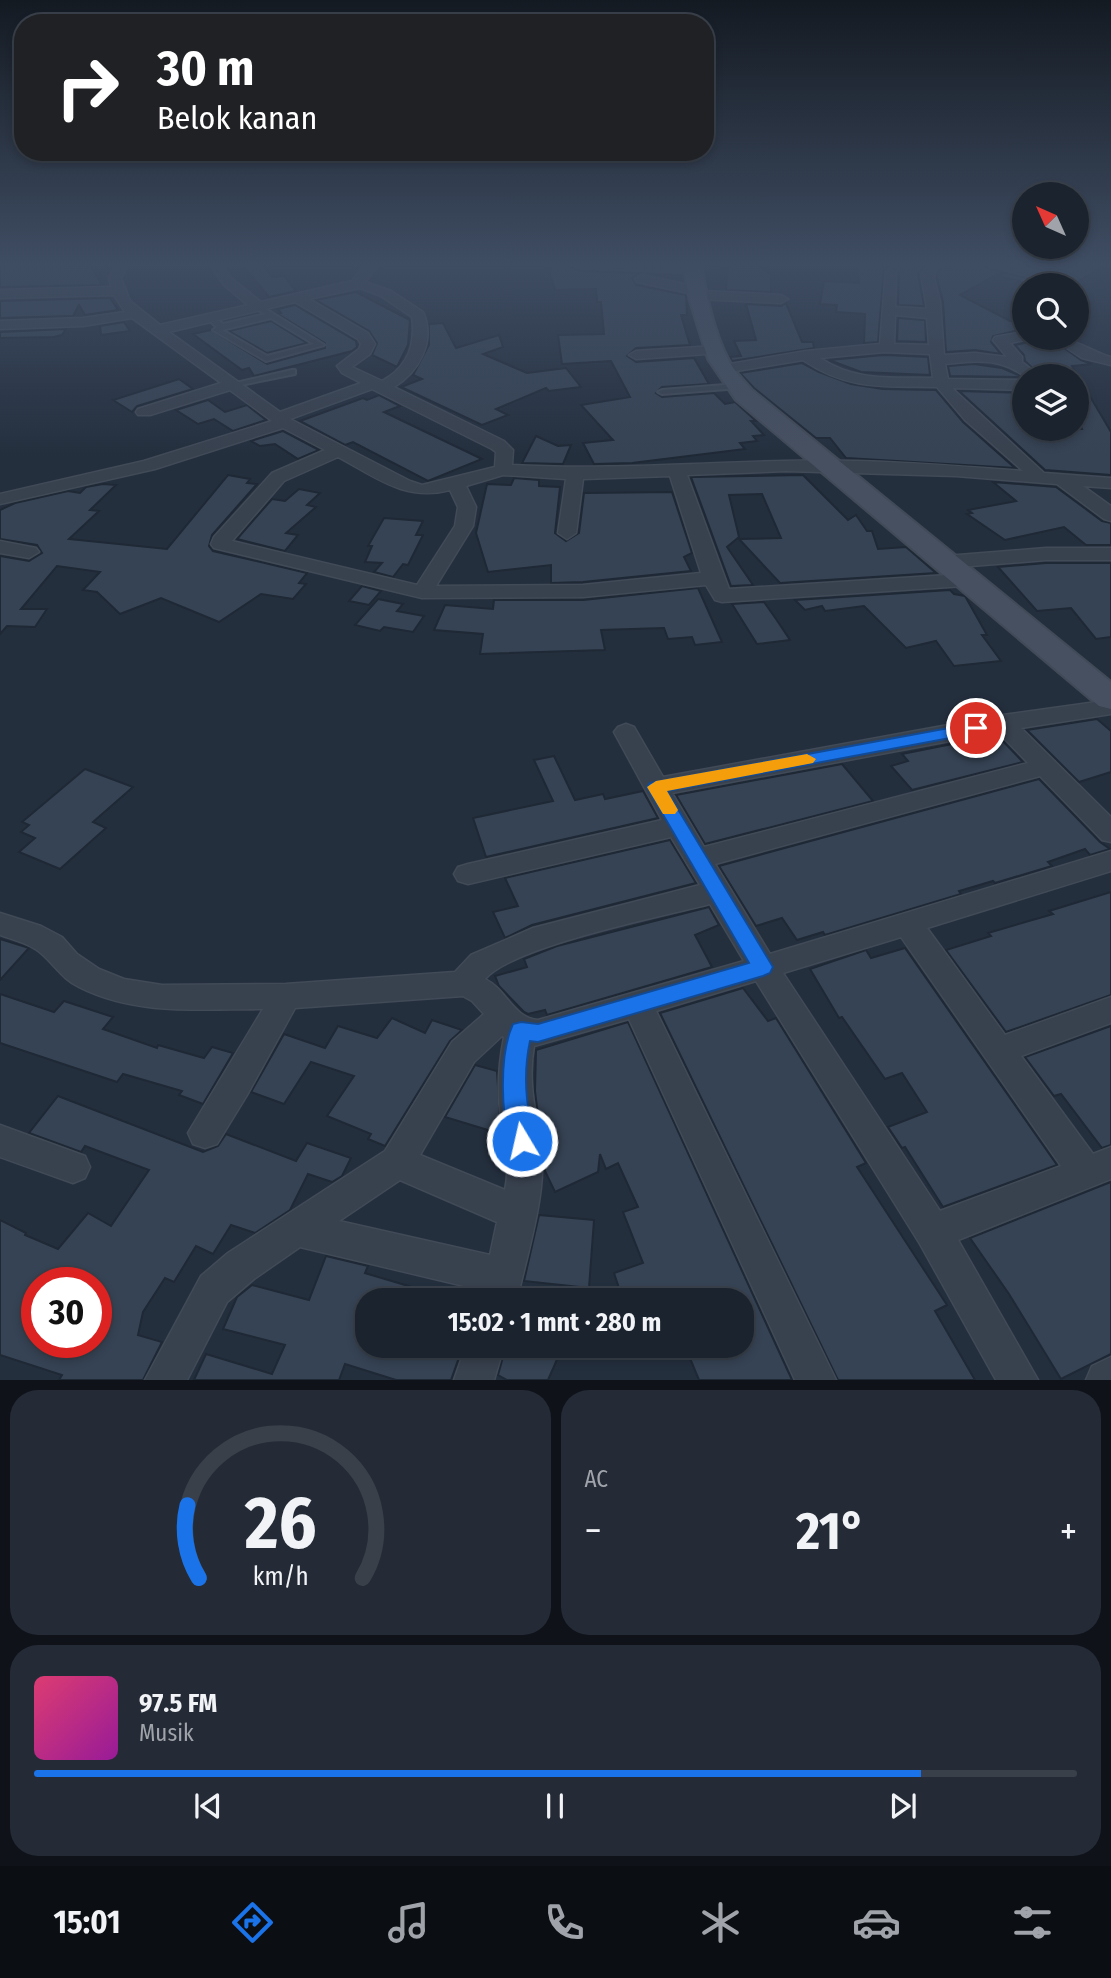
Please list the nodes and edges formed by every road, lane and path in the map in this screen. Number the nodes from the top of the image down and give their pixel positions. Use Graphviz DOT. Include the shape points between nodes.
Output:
graph roads {
  1 [pos="152,326"];
  2 [pos="188,326"];
  3 [pos="216,326"];
  4 [pos="291,326"];
  5 [pos="347,326"];
  6 [pos="421,326"];
  7 [pos="712,326"];
  8 [pos="889,326"];
  9 [pos="936,326"];
  10 [pos="158,330"];
  11 [pos="1012,338"];
  12 [pos="887,348"];
  13 [pos="1079,350"];
  14 [pos="636,355"];
  15 [pos="806,355"];
  16 [pos="939,355"];
  17 [pos="1012,361"];
  18 [pos="1111,361"];
  19 [pos="1016,364"];
  20 [pos="726,368"];
  21 [pos="292,373"];
  22 [pos="941,381"];
  23 [pos="1012,384"];
  24 [pos="231,385"];
  25 [pos="375,386"];
  26 [pos="662,392"];
  27 [pos="144,412"];
  28 [pos="281,420"];
  29 [pos="340,450"];
  30 [pos="831,469"];
  31 [pos="503,470"];
  32 [pos="677,470"];
  33 [pos="575,474"];
  34 [pos="1039,477"];
  35 [pos="1063,480"];
  36 [pos="1111,483"];
  37 [pos="456,484"];
  38 [pos="0,499"];
  39 [pos="1111,515"];
  40 [pos="567,533"];
  41 [pos="0,547"];
  42 [pos="29,552"];
  43 [pos="1111,554"];
  44 [pos="955,571"];
  45 [pos="713,578"];
  46 [pos="422,593"];
  47 [pos="1111,699"];
  48 [pos="1111,707"];
  49 [pos="1003,723"];
  50 [pos="626,732"];
  51 [pos="1046,766"];
  52 [pos="656,787"];
  53 [pos="678,826"];
  54 [pos="1111,833"];
  55 [pos="700,858"];
  56 [pos="1111,861"];
  57 [pos="468,874"];
  58 [pos="719,891"];
  59 [pos="907,923"];
  60 [pos="0,924"];
  61 [pos="763,967"];
  62 [pos="463,984"];
  63 [pos="286,996"];
  64 [pos="638,1005"];
  65 [pos="1111,1010"];
  66 [pos="513,1024"];
  67 [pos="998,1051"];
  68 [pos="205,1133"];
  69 [pos="4,1150"];
  70 [pos="397,1161"];
  71 [pos="73,1167"];
  72 [pos="1099,1168"];
  73 [pos="518,1213"];
  74 [pos="297,1229"];
  75 [pos="933,1232"];
  76 [pos="498,1288"];
  77 [pos="501,1288"];
  78 [pos="481,1358"];
  79 [pos="1111,1377"];
  80 [pos="164,1380"];
  81 [pos="474,1380"];
  82 [pos="816,1380"];
  83 [pos="1018,1380"];
  84 [pos="1106,1380"];
  1 -- 10 [label="street"];
  2 -- 10 [label="street"];
  3 -- 4 [label="lane" via="266,359 320,345"];
  5 -- 25 [label="street" via="368,344 344,366"];
  6 -- 25 [label="street" via="416,356 408,369 400,378"];
  7 -- 20 [label="street"];
  8 -- 12 [label="street"];
  9 -- 16 [label="street"];
  10 -- 24 [label="street"];
  11 -- 17 [label="street" via="1000,340 1016,360"];
  12 -- 15 [label="street"];
  12 -- 16 [label="street"];
  13 -- 18 [label="street"];
  14 -- 20 [label="street"];
  15 -- 20 [label="street"];
  15 -- 22 [label="street" via="828,370 858,380"];
  16 -- 17 [label="street"];
  16 -- 22 [label="street"];
  17 -- 19 [label="street"];
  20 -- 26 [label="lane"];
  20 -- 30 [label="street" via="744,395"];
  21 -- 24 [label="lane"];
  22 -- 23 [label="street"];
  22 -- 34 [label="street" via="956,401"];
  24 -- 27 [label="street"];
  24 -- 28 [label="street"];
  25 -- 28 [label="street"];
  25 -- 31 [label="street" via="498,445 505,450"];
  28 -- 29 [label="street"];
  28 -- 38 [label="street" via="149,465"];
  29 -- 37 [label="street" via="413,487"];
  29 -- 46 [label="street" via="278,477 221,544"];
  30 -- 32 [label="street"];
  30 -- 34 [label="street"];
  30 -- 44 [label="street"];
  31 -- 33 [label="street"];
  31 -- 37 [label="street"];
  32 -- 33 [label="street"];
  32 -- 45 [label="street"];
  33 -- 40 [label="street"];
  34 -- 35 [label="street"];
  35 -- 36 [label="street"];
  35 -- 39 [label="street"];
  37 -- 46 [label="street" via="467,508 464,526"];
  41 -- 42 [label="street"];
  43 -- 44 [label="street" via="1046,554"];
  44 -- 45 [label="street" via="722,596"];
  44 -- 47 [label="street"];
  45 -- 46 [label="street" via="583,591"];
  48 -- 49 [label="street"];
  49 -- 51 [label="street"];
  49 -- 52 [label="street"];
  50 -- 52 [label="street"];
  51 -- 54 [label="street"];
  51 -- 55 [label="street"];
  52 -- 53 [label="street"];
  53 -- 55 [label="street"];
  53 -- 57 [label="street"];
  55 -- 58 [label="street"];
  56 -- 59 [label="street"];
  58 -- 61 [label="street"];
  58 -- 62 [label="street" via="543,936 481,963"];
  59 -- 61 [label="street"];
  59 -- 67 [label="street"];
  60 -- 63 [label="street" via="52,945 88,978 122,991 162,997"];
  61 -- 64 [label="street"];
  61 -- 75 [label="street"];
  62 -- 63 [label="street"];
  62 -- 66 [label="street" via="488,993"];
  63 -- 68 [label="street"];
  64 -- 66 [label="street" via="538,1033"];
  64 -- 82 [label="street"];
  65 -- 67 [label="street"];
  66 -- 70 [label="street" via="481,1034 463,1052"];
  66 -- 73 [label="street" via="515,1098 525,1162"];
  67 -- 72 [label="street"];
  69 -- 71 [label="street"];
  70 -- 73 [label="street"];
  70 -- 74 [label="street"];
  72 -- 75 [label="street"];
  73 -- 77 [label="street"];
  74 -- 76 [label="street"];
  74 -- 80 [label="street" via="214,1289"];
  75 -- 83 [label="street"];
  78 -- 81 [label="street"];
  79 -- 84 [label="street"];
}
